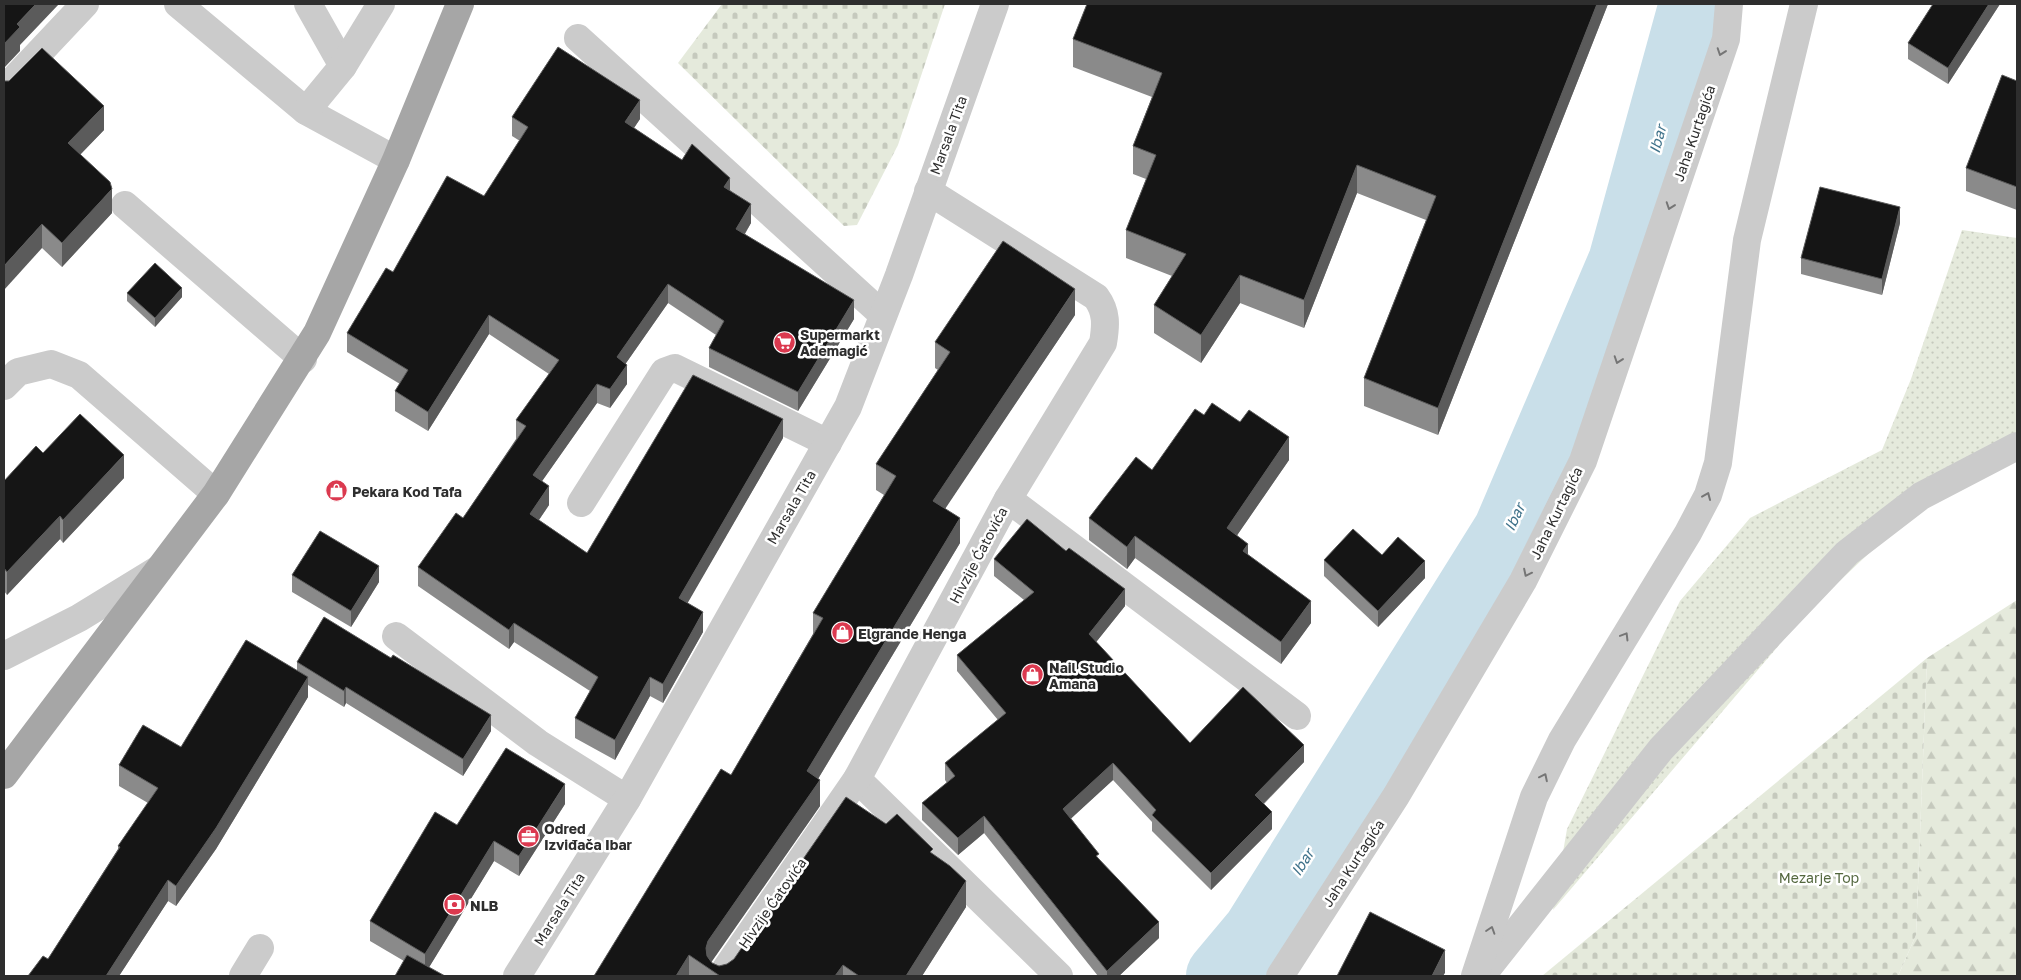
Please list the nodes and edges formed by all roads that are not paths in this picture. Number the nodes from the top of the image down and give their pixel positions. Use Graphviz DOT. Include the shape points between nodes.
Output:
graph roads {
  1 [pos="85,4"];
  2 [pos="178,4"];
  3 [pos="308,4"];
  4 [pos="381,4"];
  5 [pos="460,4"];
  6 [pos="995,4"];
  7 [pos="1729,4"];
  8 [pos="1804,4"];
  9 [pos="578,38"];
  10 [pos="343,66"];
  11 [pos="4,90"];
  12 [pos="306,111"];
  13 [pos="396,160"];
  14 [pos="928,191"];
  15 [pos="125,204"];
  16 [pos="883,315"];
  17 [pos="303,359"];
  18 [pos="4,386"];
  19 [pos="828,443"];
  20 [pos="2017,446"];
  21 [pos="216,494"];
  22 [pos="1008,499"];
  23 [pos="581,504"];
  24 [pos="162,567"];
  25 [pos="396,636"];
  26 [pos="4,656"];
  27 [pos="1297,716"];
  28 [pos="5,775"];
  29 [pos="857,779"];
  30 [pos="627,800"];
  31 [pos="260,948"];
  32 [pos="243,976"];
  33 [pos="517,976"];
  34 [pos="721,976"];
  35 [pos="1059,976"];
  36 [pos="1280,976"];
  37 [pos="1476,976"];
  38 [pos="1482,976"];
  1 -- 11 [label="street"];
  2 -- 12 [label="street"];
  3 -- 10 [label="street"];
  4 -- 10 [label="street"];
  5 -- 13 [label="main road"];
  6 -- 14 [label="street, Marsala Tita"];
  7 -- 36 [label="street, Jaha Kurtagića, one-way" via="1726,39 1582,461 1523,581 1396,796"];
  37 -- 8 [label="street, one-way" via="1538,788 1562,740 1688,534 1708,495 1718,463 1746,240"];
  9 -- 16 [label="street"];
  10 -- 12 [label="street"];
  12 -- 13 [label="street"];
  13 -- 17 [label="main road" via="318,333"];
  14 -- 16 [label="street, Marsala Tita"];
  14 -- 22 [label="street, Hivzije Ćatovića" via="1096,297 1102,306 1106,324 1103,343"];
  15 -- 17 [label="street"];
  16 -- 19 [label="street, Marsala Tita" via="848,407"];
  17 -- 21 [label="main road"];
  18 -- 21 [label="street" via="18,372 51,364 79,375"];
  19 -- 23 [label="street" via="675,368 664,372"];
  19 -- 30 [label="street, Marsala Tita"];
  20 -- 38 [label="street" via="1921,496 1847,553 1661,749"];
  21 -- 24 [label="main road"];
  22 -- 27 [label="street"];
  22 -- 29 [label="street, Hivzije Ćatovića"];
  24 -- 26 [label="street" via="79,618"];
  24 -- 28 [label="main road"];
  25 -- 30 [label="street" via="538,742"];
  29 -- 34 [label="street, Hivzije Ćatovića"];
  29 -- 35 [label="street"];
  30 -- 33 [label="street, Marsala Tita"];
  31 -- 32 [label="street"];
}
